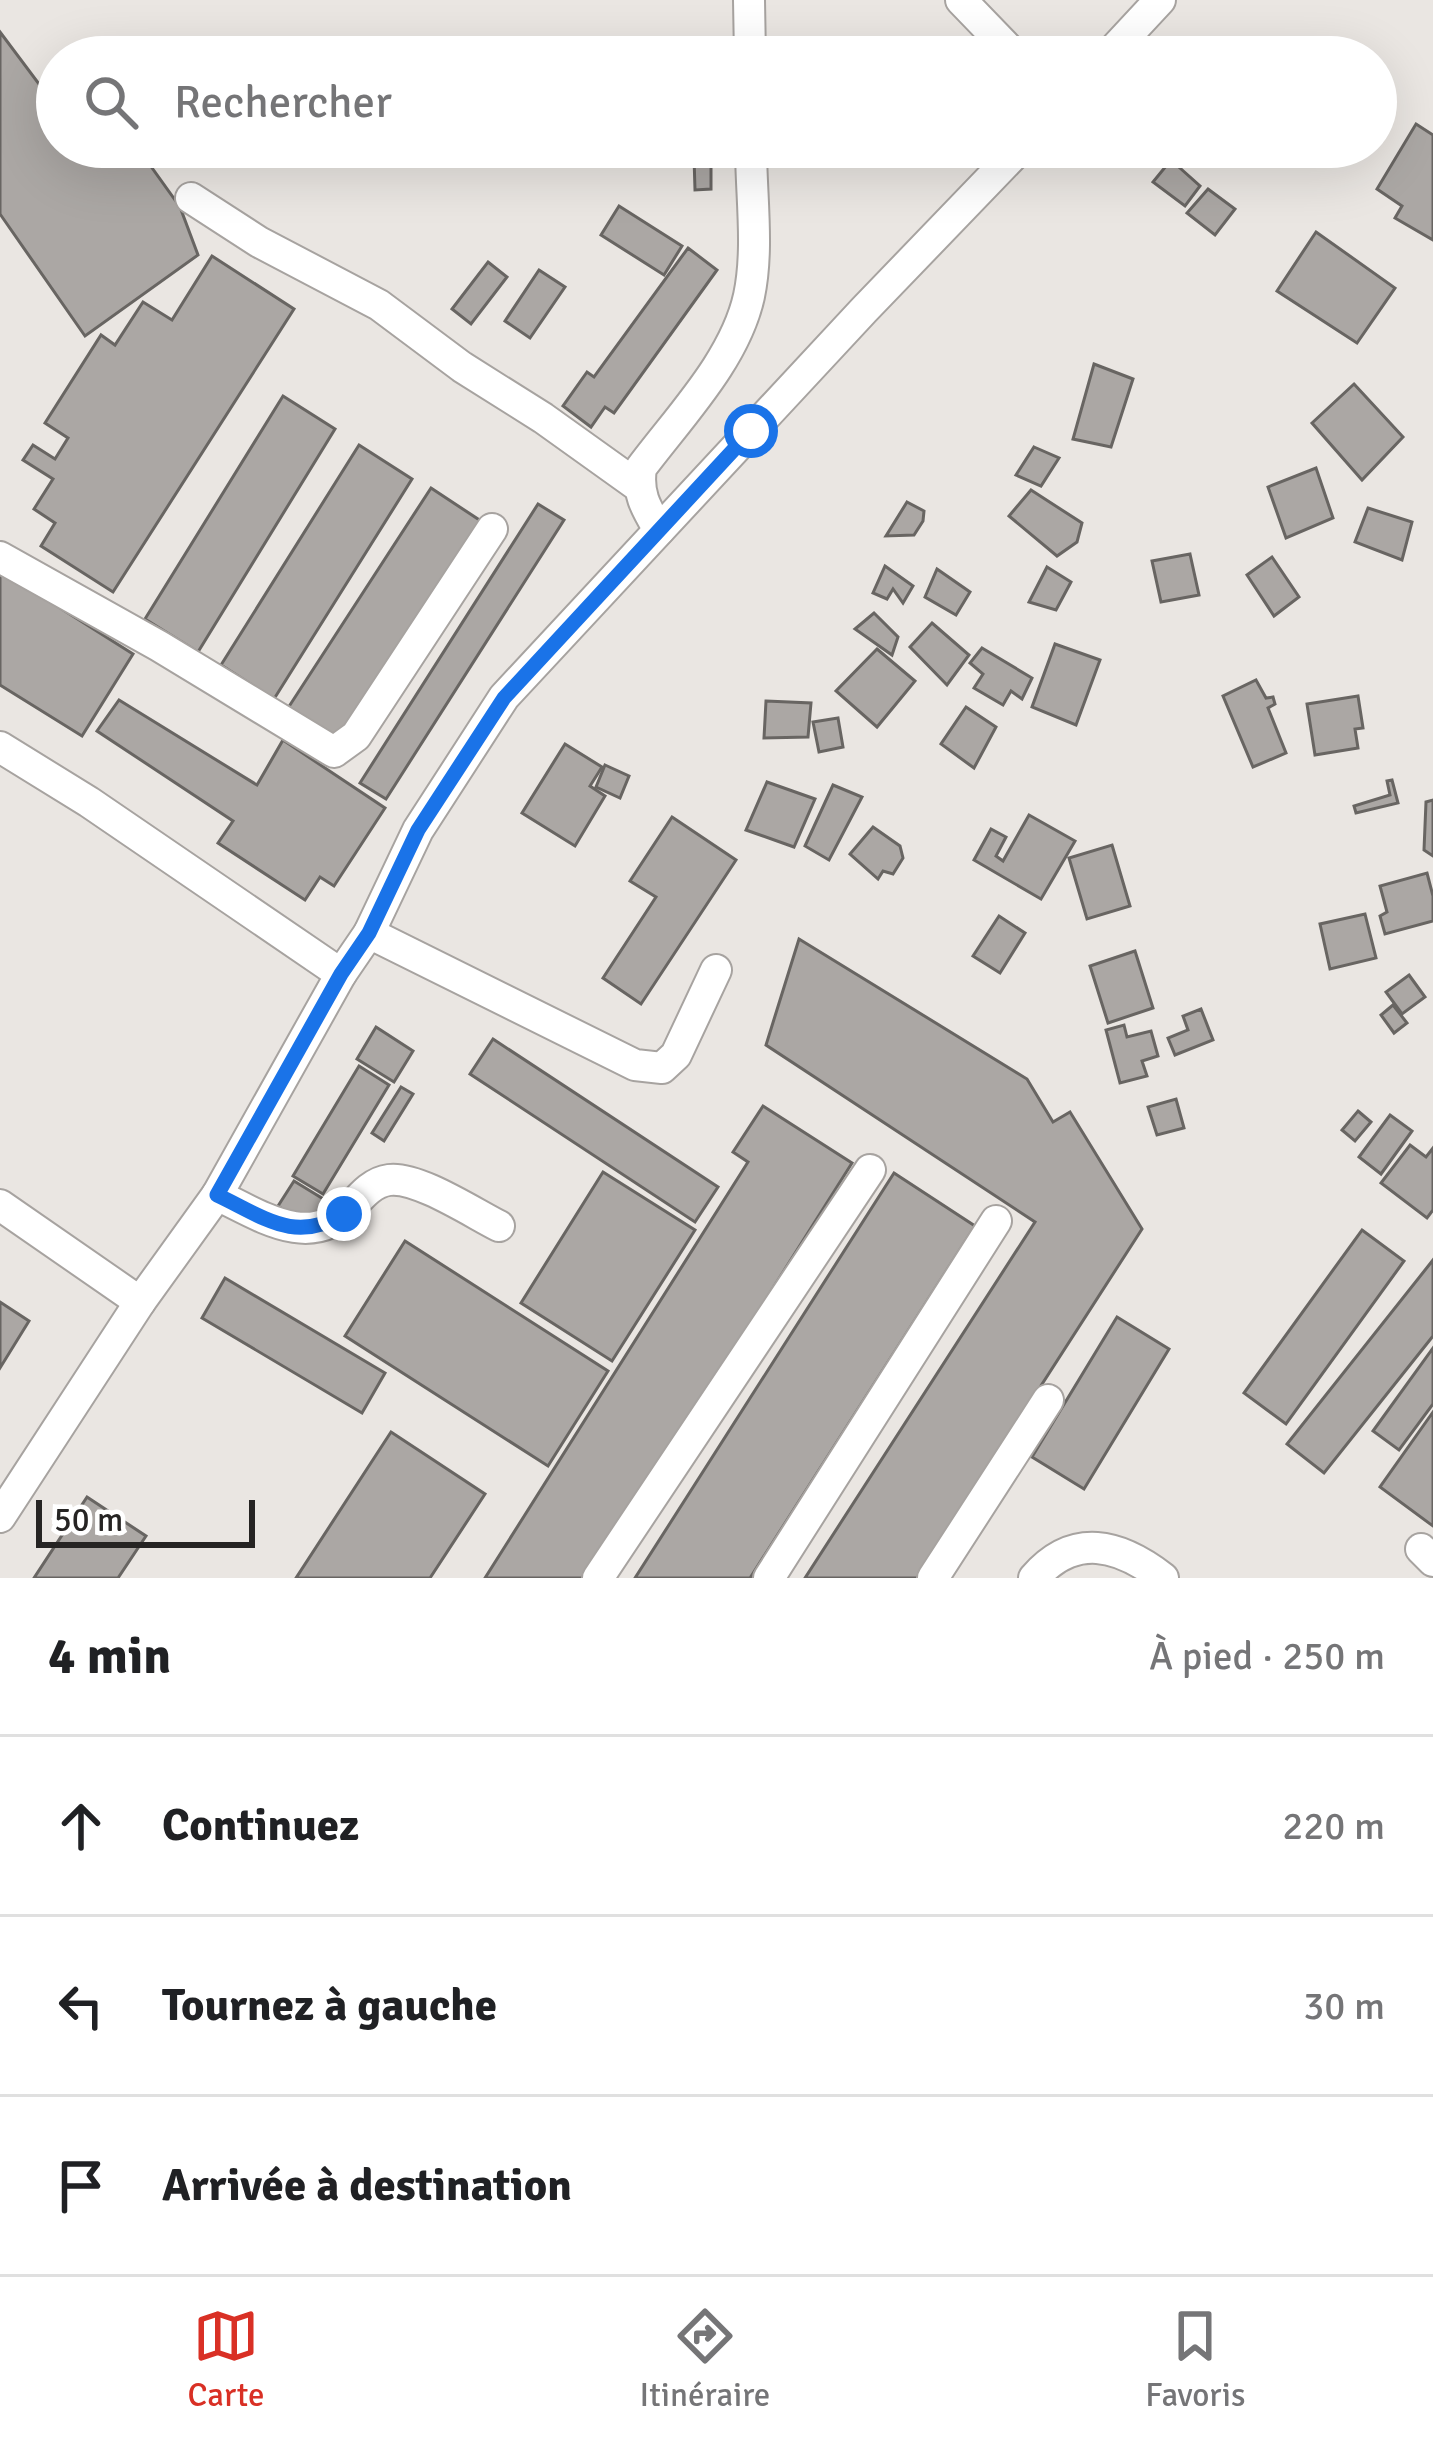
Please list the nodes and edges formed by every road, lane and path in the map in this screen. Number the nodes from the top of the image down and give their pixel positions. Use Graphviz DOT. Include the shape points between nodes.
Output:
graph roads {
  1 [pos="749,0"];
  2 [pos="961,0"];
  3 [pos="1160,0"];
  4 [pos="750,36"];
  5 [pos="996,36"];
  6 [pos="1127,36"];
  7 [pos="751,168"];
  8 [pos="1001,168"];
  9 [pos="191,198"];
  10 [pos="638,487"];
  11 [pos="491,529"];
  12 [pos="659,530"];
  13 [pos="0,557"];
  14 [pos="0,747"];
  15 [pos="369,933"];
  16 [pos="716,970"];
  17 [pos="341,974"];
  18 [pos="870,1170"];
  19 [pos="217,1195"];
  20 [pos="0,1205"];
  21 [pos="996,1221"];
  22 [pos="500,1226"];
  23 [pos="140,1302"];
  24 [pos="1048,1400"];
  25 [pos="0,1517"];
  26 [pos="598,1578"];
  27 [pos="770,1578"];
  28 [pos="933,1578"];
  29 [pos="1034,1578"];
  30 [pos="1163,1578"];
  1 -- 4 [label="street"];
  2 -- 5 [label="street"];
  3 -- 6 [label="street"];
  7 -- 10 [label="street" via="749,295 736,334 641,468"];
  8 -- 12 [label="street"];
  9 -- 10 [label="street" via="379,305"];
  10 -- 12 [label="street"];
  11 -- 13 [label="street" via="356,736 334,752"];
  12 -- 15 [label="street" via="504,698 418,830"];
  14 -- 17 [label="street"];
  15 -- 16 [label="street" via="635,1065 662,1068"];
  15 -- 17 [label="street"];
  17 -- 19 [label="street"];
  18 -- 26 [label="street"];
  19 -- 22 [label="street" via="308,1230 386,1180 408,1181"];
  19 -- 23 [label="street"];
  20 -- 23 [label="street"];
  21 -- 27 [label="street"];
  23 -- 25 [label="street"];
  24 -- 28 [label="street"];
  29 -- 30 [label="street" via="1064,1552 1086,1548 1114,1549"];
}
